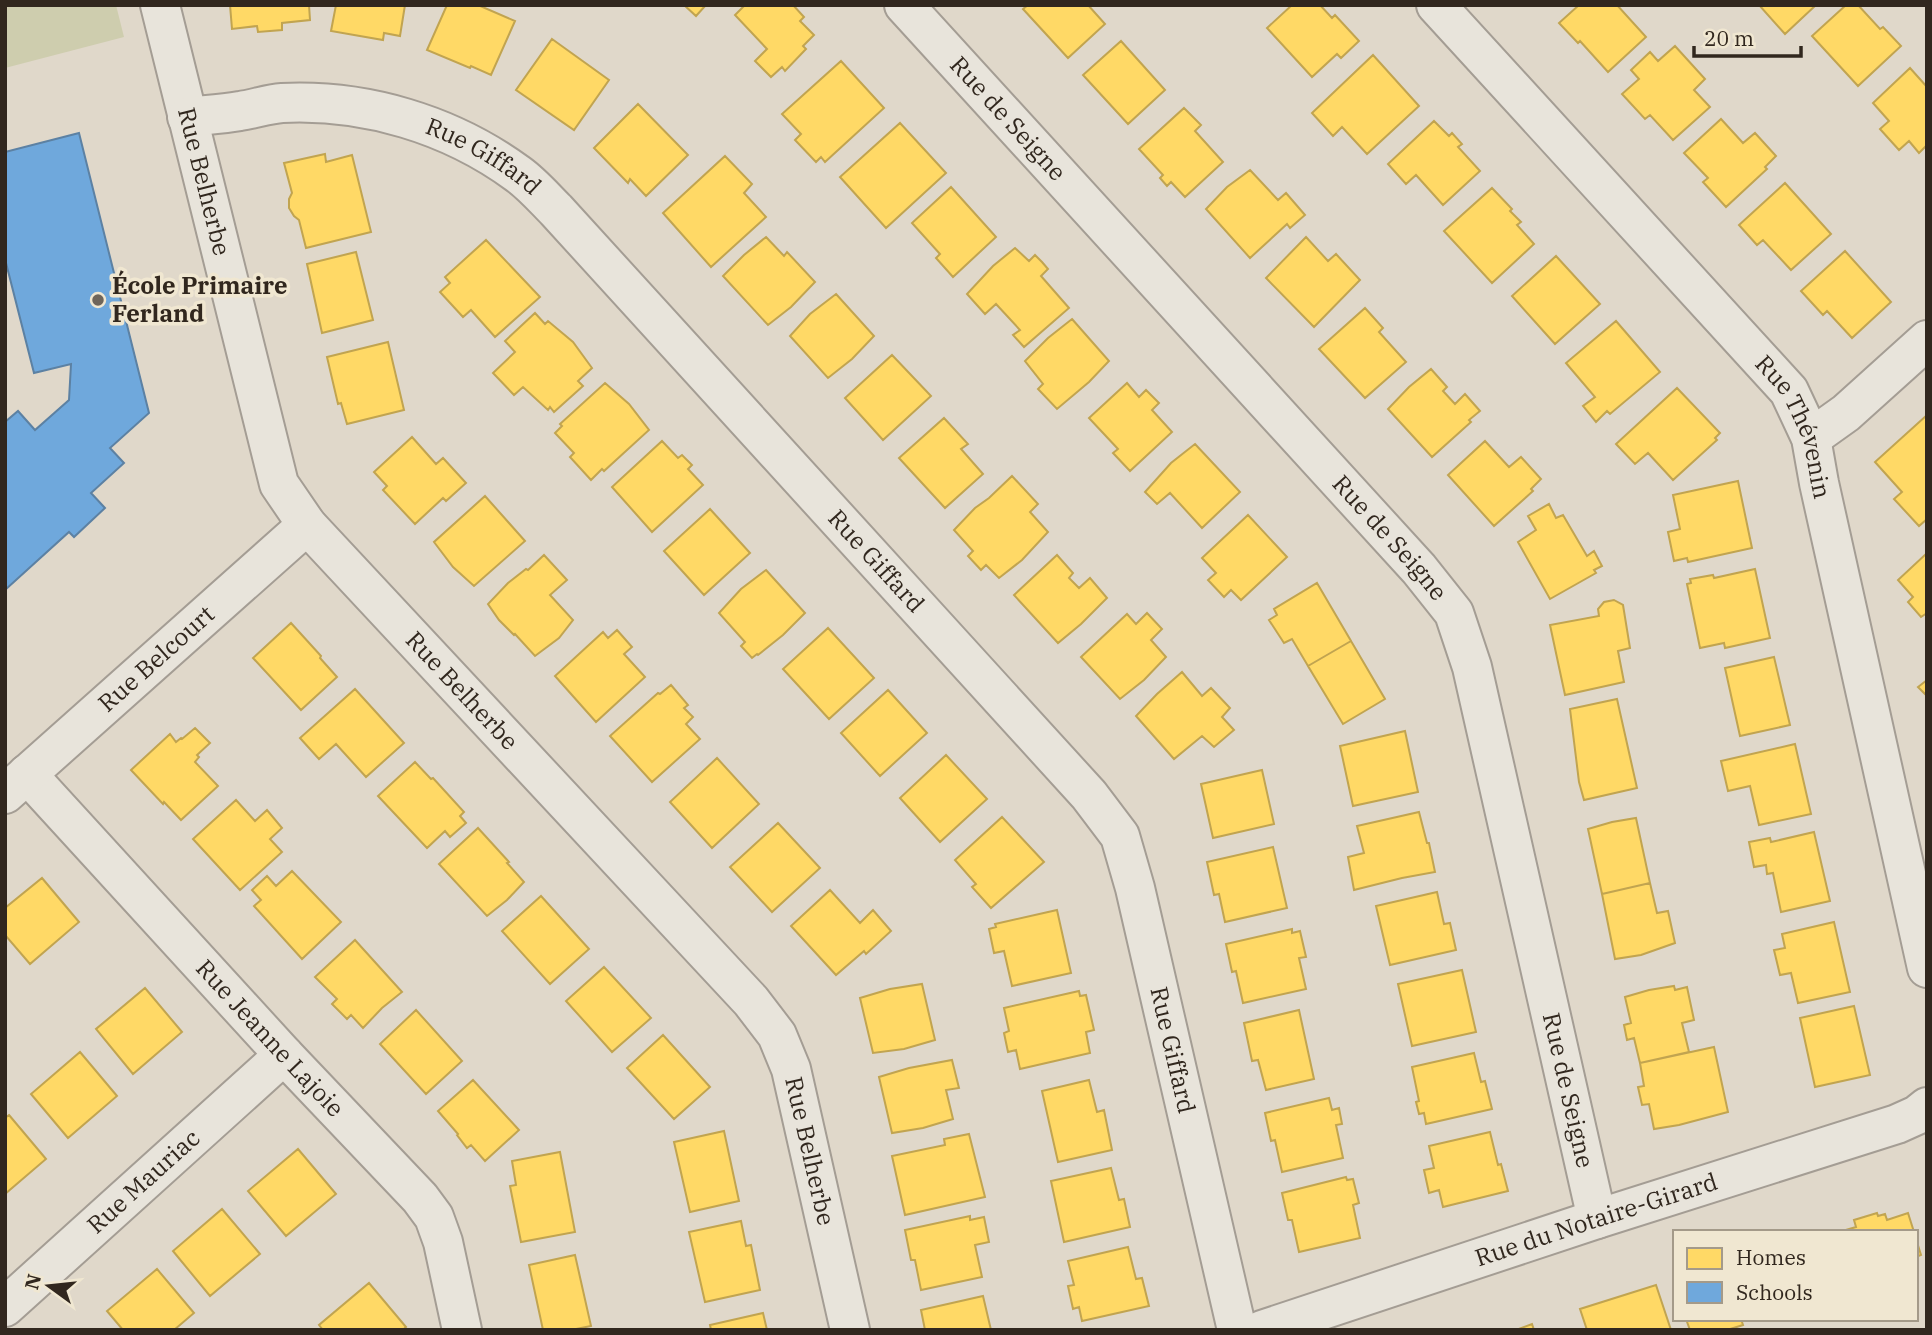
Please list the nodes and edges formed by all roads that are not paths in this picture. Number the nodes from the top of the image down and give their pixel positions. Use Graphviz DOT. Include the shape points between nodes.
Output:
graph roads {
  1 [pos="160,5"];
  2 [pos="904,5"];
  3 [pos="1436,5"];
  4 [pos="187,117"];
  5 [pos="1927,340"];
  6 [pos="1811,438"];
  7 [pos="307,525"];
  8 [pos="16,784"];
  9 [pos="1926,960"];
  10 [pos="284,1055"];
  11 [pos="1927,1107"];
  12 [pos="1597,1219"];
  13 [pos="5,1307"];
  14 [pos="462,1330"];
  15 [pos="850,1330"];
  16 [pos="1237,1330"];
  17 [pos="1262,1330"];
  1 -- 4 [label="street, Rue Belherbe"];
  2 -- 12 [label="street, Rue de Seigne" via="1419,569 1454,613 1472,667"];
  3 -- 6 [label="street, Rue Thévenin" via="1788,391"];
  4 -- 7 [label="street, Rue Belherbe" via="279,484"];
  4 -- 16 [label="street, Rue Giffard" via="279,103 357,106 429,126 520,175 1089,794 1120,836 1135,888"];
  5 -- 6 [label="street"];
  6 -- 9 [label="street, Rue Thévenin"];
  7 -- 8 [label="street, Rue Belcourt"];
  7 -- 15 [label="street, Rue Belherbe" via="751,1001 777,1035 791,1069"];
  8 -- 10 [label="street, Rue Jeanne Lajoie"];
  10 -- 13 [label="street, Rue Mauriac"];
  10 -- 14 [label="street, Rue Jeanne Lajoie" via="434,1217"];
  11 -- 12 [label="street, Rue du Notaire-Girard" via="1897,1124"];
  12 -- 17 [label="street, Rue du Notaire-Girard"];
}
